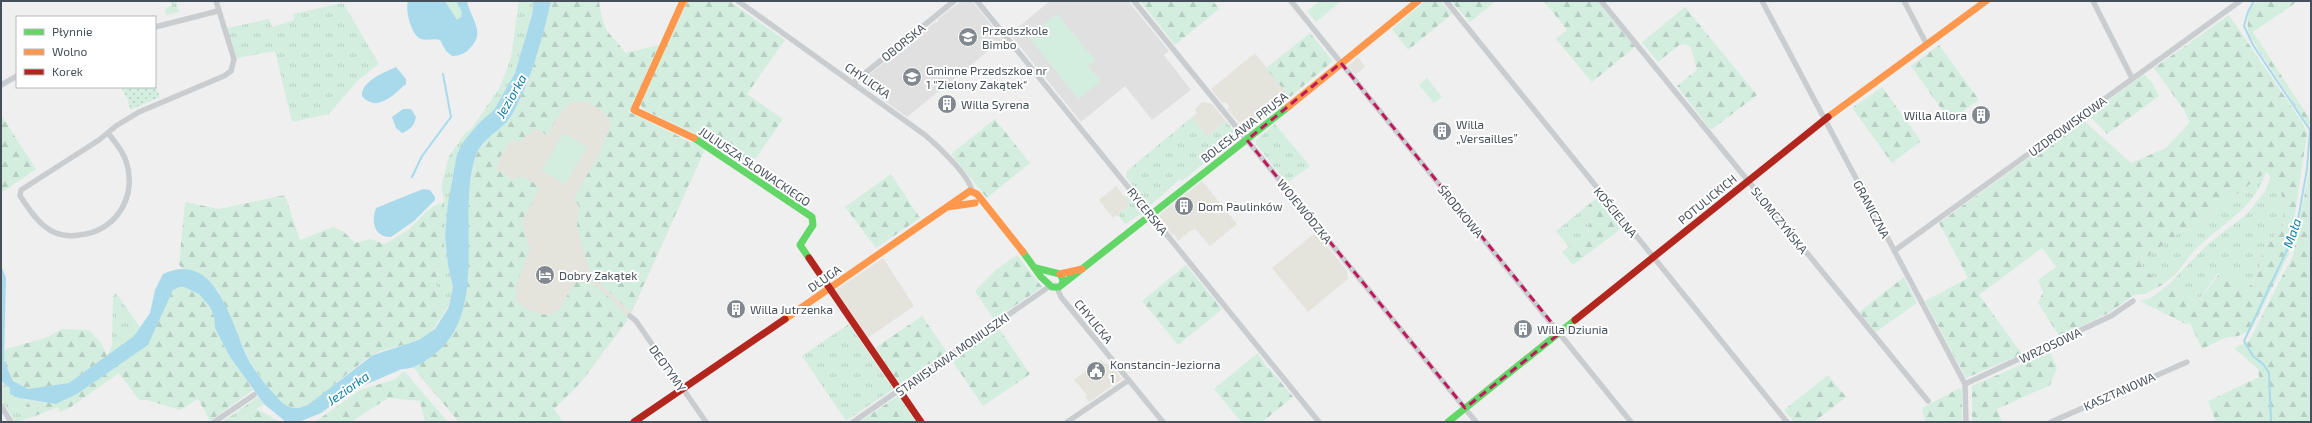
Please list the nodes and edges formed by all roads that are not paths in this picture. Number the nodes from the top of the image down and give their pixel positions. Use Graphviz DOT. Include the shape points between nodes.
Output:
graph roads {
  1 [pos="216,1"];
  2 [pos="683,1"];
  3 [pos="738,1"];
  4 [pos="954,1"];
  5 [pos="977,1"];
  6 [pos="1134,1"];
  7 [pos="1291,1"];
  8 [pos="1418,1"];
  9 [pos="1446,1"];
  10 [pos="1601,1"];
  11 [pos="1762,1"];
  12 [pos="1904,1"];
  13 [pos="1986,1"];
  14 [pos="2093,1"];
  15 [pos="2240,1"];
  16 [pos="218,11"];
  17 [pos="156,27"];
  18 [pos="1926,43"];
  19 [pos="1341,63"];
  20 [pos="16,77"];
  21 [pos="2132,78"];
  22 [pos="852,83"];
  23 [pos="1,85"];
  24 [pos="1825,119"];
  25 [pos="108,133"];
  26 [pos="1247,140"];
  27 [pos="1748,180"];
  28 [pos="969,192"];
  29 [pos="974,201"];
  30 [pos="947,207"];
  31 [pos="1151,215"];
  32 [pos="1894,251"];
  33 [pos="1653,258"];
  34 [pos="1036,268"];
  35 [pos="1082,269"];
  36 [pos="1057,274"];
  37 [pos="1054,285"];
  38 [pos="829,288"];
  39 [pos="2133,301"];
  40 [pos="630,316"];
  41 [pos="1560,332"];
  42 [pos="2187,362"];
  43 [pos="1129,380"];
  44 [pos="1965,384"];
  45 [pos="683,389"];
  46 [pos="899,391"];
  47 [pos="254,395"];
  48 [pos="1928,401"];
  49 [pos="1,406"];
  50 [pos="1465,408"];
  51 [pos="11,422"];
  52 [pos="214,422"];
  53 [pos="634,422"];
  54 [pos="706,422"];
  55 [pos="853,422"];
  56 [pos="921,422"];
  57 [pos="1067,422"];
  58 [pos="1163,422"];
  59 [pos="1319,422"];
  60 [pos="1448,422"];
  61 [pos="1476,422"];
  62 [pos="1630,422"];
  63 [pos="1787,422"];
  64 [pos="1966,422"];
  65 [pos="2051,422"];
  1 -- 16 [label="street"];
  2 -- 38 [label="street, JULIUSZA SŁOWACKIEGO" via="634,110 693,137 812,217 813,225 800,246"];
  3 -- 22 [label="street, CHYLICKA"];
  4 -- 22 [label="street, OBORSKA"];
  5 -- 31 [label="street, RYCERSKA"];
  6 -- 26 [label="street, WOJEWÓDZKA"];
  7 -- 19 [label="street, ŚRODKOWA"];
  8 -- 19 [label="street, BOLESŁAWA PRUSA"];
  9 -- 33 [label="street, KOŚCIELNA"];
  10 -- 27 [label="street, SŁOMCZYŃSKA"];
  11 -- 24 [label="street, GRANICZNA"];
  12 -- 18 [label="street"];
  13 -- 18 [label="street, POTULICKICH"];
  14 -- 21 [label="street"];
  15 -- 21 [label="street, UZDROWISKOWA"];
  16 -- 17 [label="street"];
  16 -- 25 [label="street" via="234,59 231,71 138,112"];
  18 -- 24 [label="street, POTULICKICH"];
  19 -- 26 [label="street, BOLESŁAWA PRUSA"];
  19 -- 41 [label="street, ŚRODKOWA"];
  20 -- 23 [label="street"];
  21 -- 32 [label="street, UZDROWISKOWA"];
  22 -- 28 [label="street, CHYLICKA" via="932,140 969,183"];
  24 -- 27 [label="street, POTULICKICH"];
  24 -- 32 [label="street, GRANICZNA"];
  25 -- 25 [label="street" via="21,190 20,196 35,217 49,230 73,236 93,233 112,222 122,208 128,191 128,169 126,161"];
  26 -- 31 [label="street, BOLESŁAWA PRUSA"];
  26 -- 50 [label="street, WOJEWÓDZKA"];
  27 -- 33 [label="street, POTULICKICH"];
  27 -- 48 [label="street, SŁOMCZYŃSKA"];
  28 -- 29 [label="street, CHYLICKA" via="976,192"];
  28 -- 29 [label="street" via="965,198"];
  28 -- 30 [label="street, DŁUGA"];
  29 -- 30 [label="street, DŁUGA"];
  29 -- 34 [label="street, CHYLICKA" via="987,208"];
  30 -- 38 [label="street, DŁUGA"];
  31 -- 35 [label="street, BOLESŁAWA PRUSA"];
  31 -- 59 [label="street, RYCERSKA"];
  32 -- 44 [label="street, GRANICZNA"];
  33 -- 41 [label="street, POTULICKICH"];
  33 -- 63 [label="street, KOŚCIELNA"];
  34 -- 36 [label="street"];
  34 -- 37 [label="street, CHYLICKA" via="1041,276"];
  35 -- 36 [label="street, BOLESŁAWA PRUSA"];
  35 -- 37 [label="street, BOLESŁAWA PRUSA" via="1072,279"];
  36 -- 37 [label="street" via="1063,280"];
  36 -- 37 [label="street" via="1048,278"];
  37 -- 43 [label="street, CHYLICKA"];
  37 -- 46 [label="street, STANISŁAWA MONIUSZKI"];
  38 -- 45 [label="street, DŁUGA"];
  38 -- 46 [label="street, JULIUSZA SŁOWACKIEGO"];
  39 -- 44 [label="street, WRZOSOWA" via="2111,316"];
  40 -- 45 [label="street, DEOTYMY"];
  41 -- 50 [label="street, POTULICKICH"];
  41 -- 62 [label="street, ŚRODKOWA"];
  42 -- 65 [label="street, KASZTANOWA"];
  43 -- 57 [label="street"];
  43 -- 58 [label="street, CHYLICKA"];
  44 -- 64 [label="street, GRANICZNA"];
  45 -- 53 [label="street, DŁUGA"];
  45 -- 54 [label="street, DEOTYMY"];
  46 -- 55 [label="street, STANISŁAWA MONIUSZKI"];
  46 -- 56 [label="street, JULIUSZA SŁOWACKIEGO"];
  47 -- 52 [label="street"];
  49 -- 51 [label="street"];
  50 -- 60 [label="street, POTULICKICH"];
  50 -- 61 [label="street, WOJEWÓDZKA"];
}
